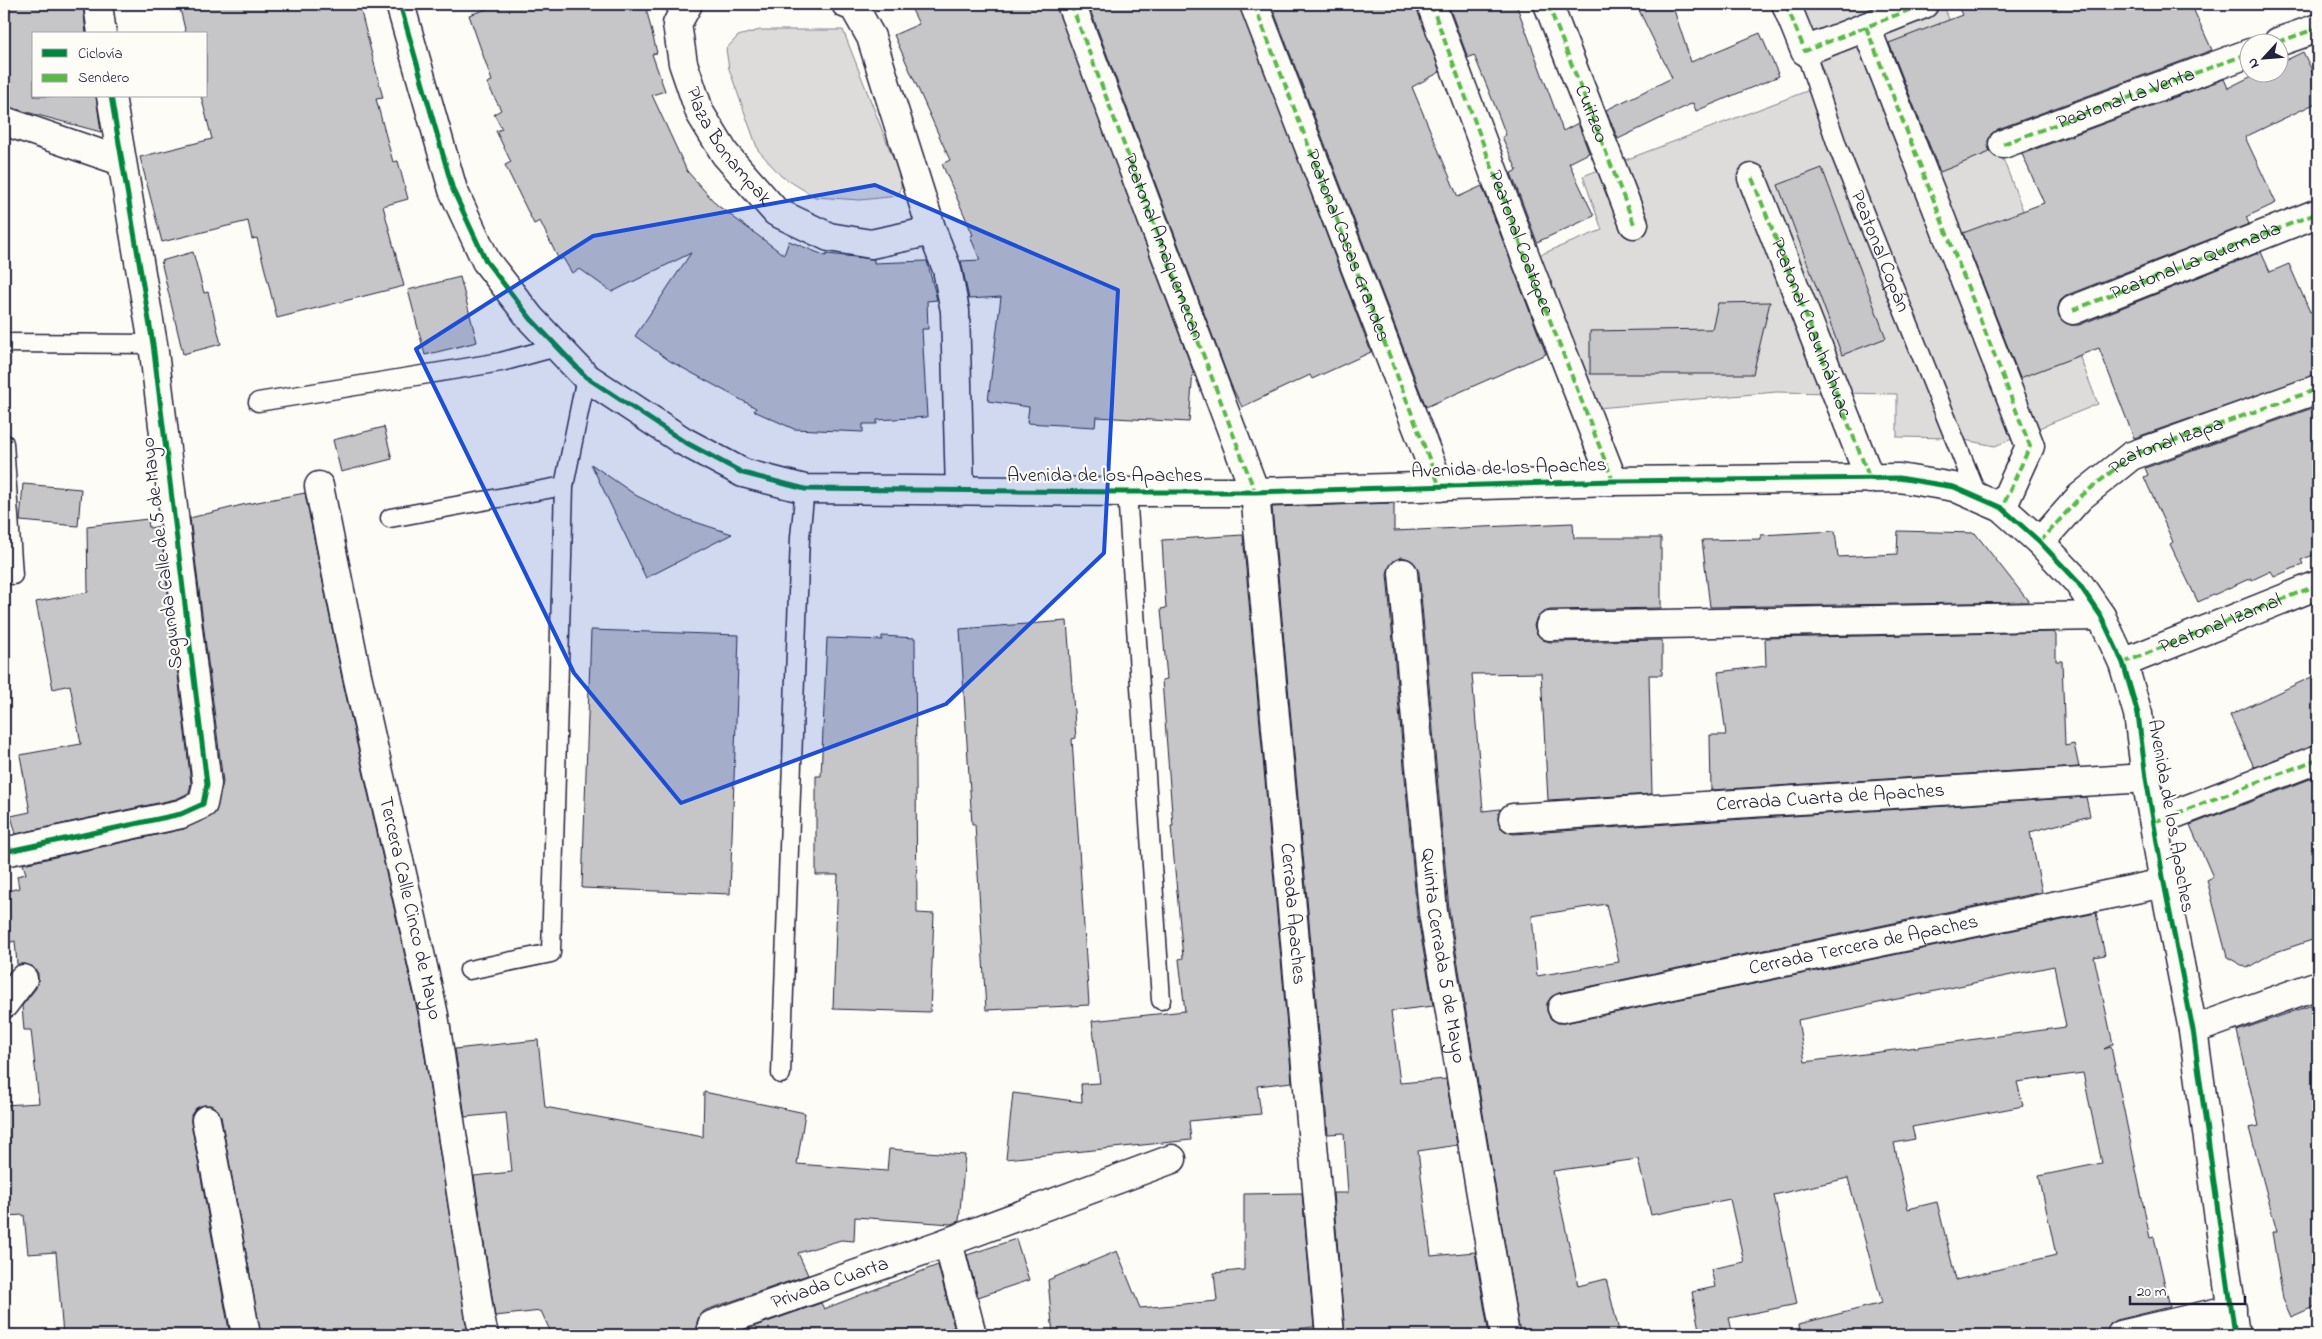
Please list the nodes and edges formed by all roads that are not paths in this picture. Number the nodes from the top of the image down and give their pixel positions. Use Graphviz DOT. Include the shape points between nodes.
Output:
graph roads {
  1 [pos="98,4"];
  2 [pos="400,4"];
  3 [pos="688,4"];
  4 [pos="846,4"];
  5 [pos="1070,4"];
  6 [pos="1254,4"];
  7 [pos="1430,4"];
  8 [pos="1548,4"];
  9 [pos="1786,4"];
  10 [pos="1924,4"];
  11 [pos="1866,27"];
  12 [pos="102,32"];
  13 [pos="2317,32"];
  14 [pos="2290,39"];
  15 [pos="1804,52"];
  16 [pos="2240,57"];
  17 [pos="111,98"];
  18 [pos="4,121"];
  19 [pos="2003,144"];
  20 [pos="121,161"];
  21 [pos="1752,178"];
  22 [pos="2318,213"];
  23 [pos="1634,224"];
  24 [pos="932,230"];
  25 [pos="2073,310"];
  26 [pos="4,343"];
  27 [pos="153,344"];
  28 [pos="556,347"];
  29 [pos="586,377"];
  30 [pos="2318,390"];
  31 [pos="258,402"];
  32 [pos="4,443"];
  33 [pos="1870,479"];
  34 [pos="1613,481"];
  35 [pos="319,486"];
  36 [pos="564,486"];
  37 [pos="1440,487"];
  38 [pos="805,489"];
  39 [pos="960,491"];
  40 [pos="1127,492"];
  41 [pos="1255,492"];
  42 [pos="1990,503"];
  43 [pos="390,518"];
  44 [pos="2040,542"];
  45 [pos="1404,573"];
  46 [pos="13,574"];
  47 [pos="2318,585"];
  48 [pos="2101,616"];
  49 [pos="1550,626"];
  50 [pos="2123,663"];
  51 [pos="2318,759"];
  52 [pos="2146,778"];
  53 [pos="1513,818"];
  54 [pos="2154,822"];
  55 [pos="4,852"];
  56 [pos="2164,883"];
  57 [pos="469,970"];
  58 [pos="22,979"];
  59 [pos="2318,985"];
  60 [pos="1160,1000"];
  61 [pos="4,1004"];
  62 [pos="1562,1008"];
  63 [pos="2194,1030"];
  64 [pos="781,1074"];
  65 [pos="206,1120"];
  66 [pos="1172,1159"];
  67 [pos="948,1242"];
  68 [pos="2234,1322"];
  69 [pos="712,1325"];
  70 [pos="246,1335"];
  71 [pos="484,1335"];
  72 [pos="972,1335"];
  73 [pos="1330,1335"];
  74 [pos="1505,1335"];
  75 [pos="2122,1335"];
  1 -- 12 [label="street"];
  2 -- 28 [label="street, Avenida de los Apaches" via="453,190 486,261"];
  3 -- 24 [label="street, Plaza Bonampak" via="677,24 683,63 700,113 724,154 776,212 829,237 871,244"];
  4 -- 24 [label="street" via="854,7 871,37"];
  5 -- 41 [label="street, Peatonal Amaquemecan"];
  6 -- 37 [label="street, Peatonal Casas Grandes"];
  7 -- 34 [label="street, Peatonal Coatepec"];
  8 -- 23 [label="street, Cuitzeo"];
  9 -- 15 [label="street, Peatonal Copán"];
  10 -- 11 [label="street"];
  11 -- 15 [label="street"];
  11 -- 42 [label="street" via="2030,446"];
  13 -- 14 [label="street"];
  15 -- 42 [label="lane, Peatonal Copán" via="1837,145"];
  16 -- 19 [label="street, Peatonal La Venta"];
  17 -- 20 [label="street, Segunda Calle de 5 de Mayo"];
  18 -- 20 [label="street"];
  20 -- 27 [label="street, Segunda Calle de 5 de Mayo"];
  21 -- 33 [label="street, Peatonal Cuauhnáhuac"];
  22 -- 25 [label="street, Peatonal La Quemada"];
  24 -- 39 [label="street" via="947,269 955,311"];
  26 -- 27 [label="lane"];
  27 -- 55 [label="street, Segunda Calle de 5 de Mayo" via="207,784 203,804 180,814"];
  28 -- 29 [label="street, Avenida de los Apaches"];
  28 -- 31 [label="lane" via="501,362"];
  29 -- 36 [label="lane"];
  29 -- 38 [label="street, Avenida de los Apaches" via="683,441 743,473"];
  30 -- 44 [label="street, Peatonal Izapa" via="2131,456 2080,497"];
  32 -- 46 [label="lane"];
  33 -- 34 [label="street, Avenida de los Apaches"];
  33 -- 42 [label="street, Avenida de los Apaches" via="1899,478 1954,487"];
  34 -- 37 [label="street, Avenida de los Apaches"];
  35 -- 71 [label="street, Tercera Calle Cinco de Mayo" via="359,684 434,1015"];
  36 -- 43 [label="lane"];
  36 -- 57 [label="lane" via="551,953"];
  37 -- 41 [label="street, Avenida de los Apaches"];
  38 -- 39 [label="street, Avenida de los Apaches"];
  38 -- 64 [label="lane" via="800,537"];
  39 -- 40 [label="street, Avenida de los Apaches"];
  40 -- 41 [label="street, Avenida de los Apaches"];
  40 -- 60 [label="lane"];
  41 -- 73 [label="street, Cerrada Apaches"];
  42 -- 44 [label="street, Avenida de los Apaches"];
  44 -- 48 [label="street, Avenida de los Apaches" via="2077,581"];
  45 -- 74 [label="street, Quinta Cerrada 5 de Mayo" via="1433,912"];
  47 -- 50 [label="street, Peatonal Izamal"];
  48 -- 49 [label="street"];
  48 -- 50 [label="street, Avenida de los Apaches"];
  50 -- 52 [label="street, Avenida de los Apaches" via="2138,714"];
  51 -- 54 [label="street"];
  52 -- 53 [label="street, Cerrada Cuarta de Apaches"];
  52 -- 54 [label="street, Avenida de los Apaches"];
  54 -- 56 [label="street, Avenida de los Apaches"];
  56 -- 62 [label="street, Cerrada Tercera de Apaches"];
  56 -- 63 [label="street, Avenida de los Apaches"];
  58 -- 61 [label="street"];
  59 -- 63 [label="street"];
  63 -- 68 [label="street, Avenida de los Apaches"];
  65 -- 70 [label="street"];
  66 -- 67 [label="street, Privada Cuarta"];
  67 -- 69 [label="street, Privada Cuarta"];
  67 -- 72 [label="street"];
  68 -- 75 [label="street"];
}
